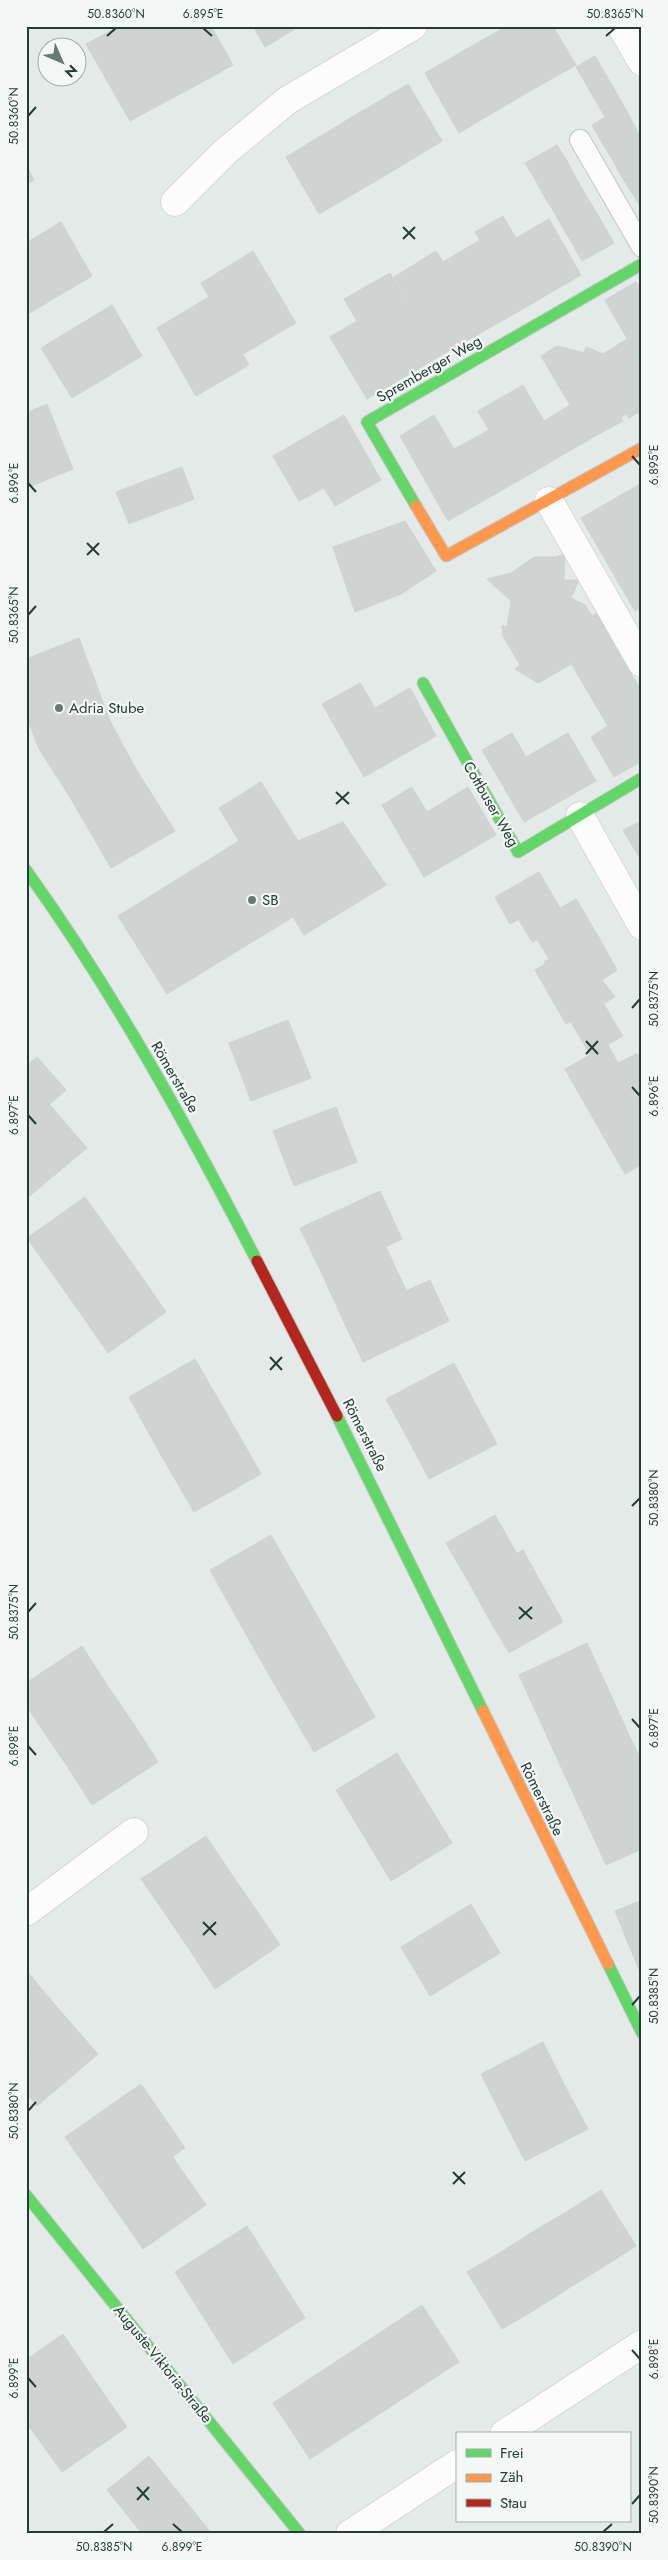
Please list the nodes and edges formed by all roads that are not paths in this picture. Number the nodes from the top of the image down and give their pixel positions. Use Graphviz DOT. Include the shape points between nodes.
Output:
graph roads {
  1 [pos="413,26"];
  2 [pos="620,26"];
  3 [pos="642,62"];
  4 [pos="580,140"];
  5 [pos="175,202"];
  6 [pos="642,248"];
  7 [pos="642,264"];
  8 [pos="642,448"];
  9 [pos="550,501"];
  10 [pos="642,663"];
  11 [pos="423,683"];
  12 [pos="642,778"];
  13 [pos="580,816"];
  14 [pos="26,870"];
  15 [pos="642,926"];
  16 [pos="134,1832"];
  17 [pos="26,1912"];
  18 [pos="642,2033"];
  19 [pos="26,2195"];
  20 [pos="642,2344"];
  21 [pos="507,2432"];
  22 [pos="456,2465"];
  23 [pos="300,2534"];
  24 [pos="350,2534"];
  1 -- 5 [label="street" via="288,100 226,151"];
  2 -- 3 [label="street"];
  4 -- 6 [label="lane"];
  7 -- 9 [label="street, Spremberger Weg" via="367,422 446,556"];
  8 -- 9 [label="street"];
  9 -- 10 [label="street"];
  11 -- 13 [label="street, Cottbuser Weg" via="518,852"];
  12 -- 13 [label="street, Cottbuser Weg"];
  13 -- 15 [label="street"];
  14 -- 18 [label="street, Römerstraße" via="56,910 111,996 203,1157 353,1444"];
  16 -- 17 [label="street"];
  19 -- 23 [label="street, Auguste-Viktoria-Straße"];
  20 -- 21 [label="street"];
  22 -- 24 [label="street"];
}
